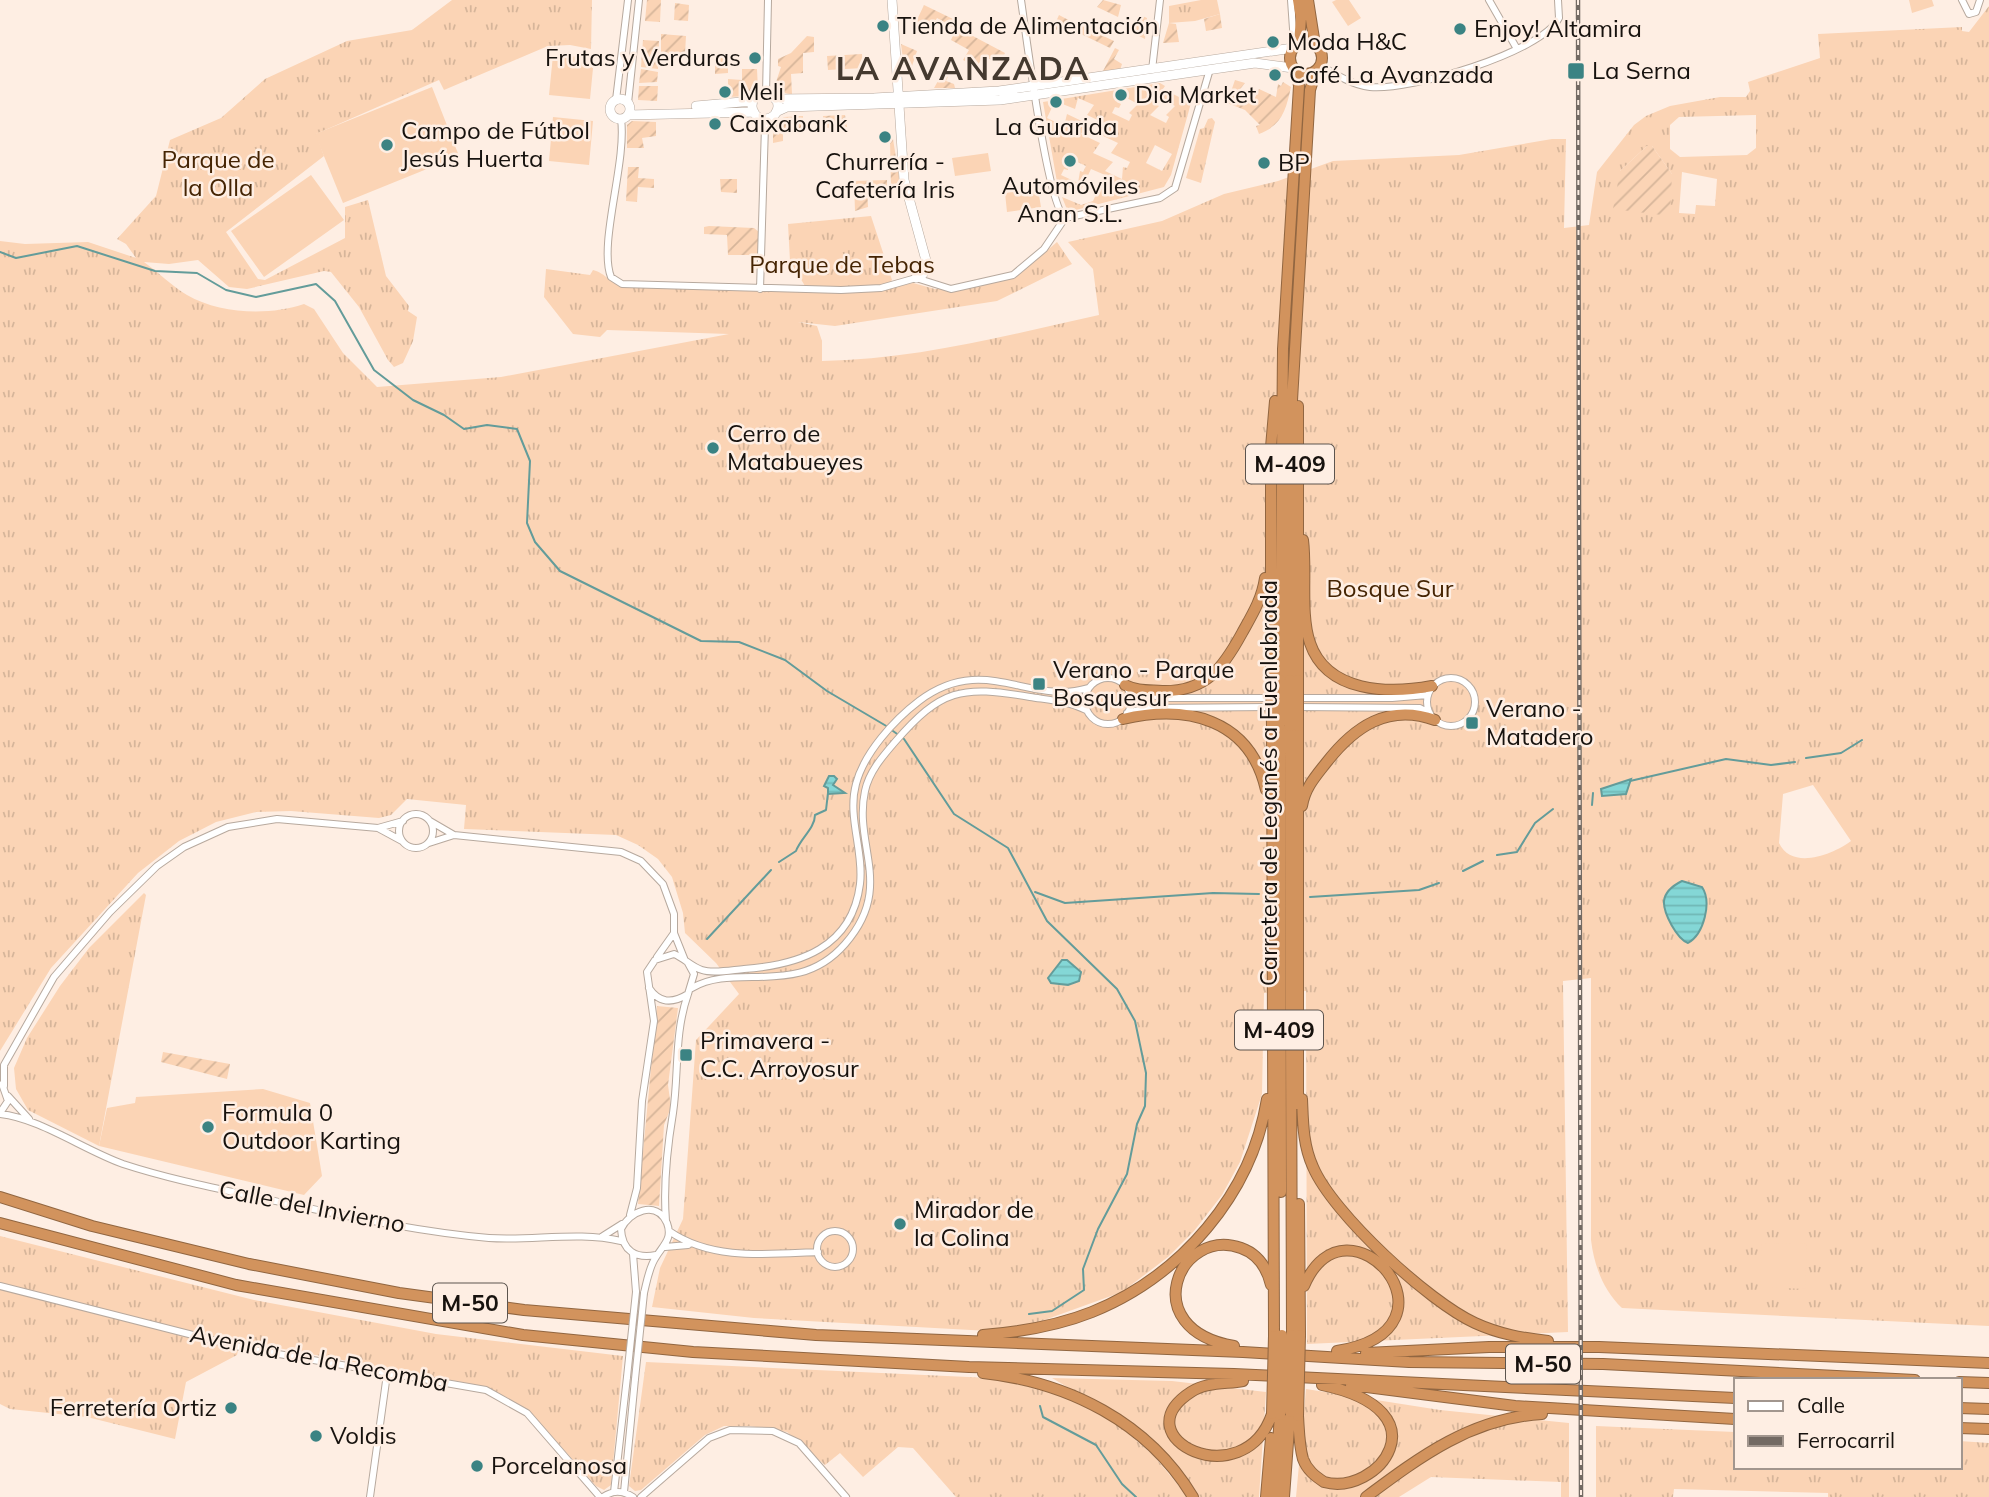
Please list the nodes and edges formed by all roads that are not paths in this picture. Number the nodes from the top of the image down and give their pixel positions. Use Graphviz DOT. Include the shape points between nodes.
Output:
graph roads {
  1 [pos="628,0"];
  2 [pos="639,0"];
  3 [pos="768,0"];
  4 [pos="892,0"];
  5 [pos="1021,0"];
  6 [pos="1160,0"];
  7 [pos="1170,0"];
  8 [pos="1291,0"];
  9 [pos="1298,0"];
  10 [pos="1308,0"];
  11 [pos="1489,0"];
  12 [pos="1558,0"];
  13 [pos="1962,0"];
  14 [pos="1980,0"];
  15 [pos="1315,45"];
  16 [pos="1295,46"];
  17 [pos="1517,49"];
  18 [pos="1318,68"];
  19 [pos="1210,69"];
  20 [pos="1295,70"];
  21 [pos="1149,73"];
  22 [pos="1036,91"];
  23 [pos="766,93"];
  24 [pos="775,99"];
  25 [pos="616,100"];
  26 [pos="753,101"];
  27 [pos="898,102"];
  28 [pos="626,111"];
  29 [pos="754,112"];
  30 [pos="776,112"];
  31 [pos="768,119"];
  32 [pos="1065,218"];
  33 [pos="1300,248"];
  34 [pos="916,278"];
  35 [pos="760,289"];
  36 [pos="1283,349"];
  37 [pos="1298,480"];
  38 [pos="1269,558"];
  39 [pos="1285,680"];
  40 [pos="1088,688"];
  41 [pos="1127,688"];
  42 [pos="1430,691"];
  43 [pos="1086,710"];
  44 [pos="1125,716"];
  45 [pos="1432,716"];
  46 [pos="1285,726"];
  47 [pos="1270,810"];
  48 [pos="403,821"];
  49 [pos="430,821"];
  50 [pos="378,828"];
  51 [pos="454,835"];
  52 [pos="402,841"];
  53 [pos="429,843"];
  54 [pos="674,933"];
  55 [pos="1300,935"];
  56 [pos="655,960"];
  57 [pos="685,960"];
  58 [pos="648,986"];
  59 [pos="690,991"];
  60 [pos="1300,1020"];
  61 [pos="1271,1058"];
  62 [pos="2,1066"];
  63 [pos="2,1085"];
  64 [pos="8,1096"];
  65 [pos="0,1113"];
  66 [pos="33,1122"];
  67 [pos="0,1197"];
  68 [pos="630,1215"];
  69 [pos="666,1221"];
  70 [pos="624,1222"];
  71 [pos="0,1223"];
  72 [pos="669,1231"];
  73 [pos="603,1236"];
  74 [pos="621,1241"];
  75 [pos="688,1245"];
  76 [pos="665,1247"];
  77 [pos="818,1252"];
  78 [pos="633,1254"];
  79 [pos="656,1255"];
  80 [pos="0,1286"];
  81 [pos="1301,1292"];
  82 [pos="640,1293"];
  83 [pos="1287,1335"];
  84 [pos="951,1339"];
  85 [pos="1244,1347"];
  86 [pos="1599,1347"];
  87 [pos="1171,1349"];
  88 [pos="1336,1351"];
  89 [pos="1989,1363"];
  90 [pos="969,1367"];
  91 [pos="387,1374"];
  92 [pos="1196,1374"];
  93 [pos="1877,1378"];
  94 [pos="1244,1381"];
  95 [pos="1961,1382"];
  96 [pos="1989,1383"];
  97 [pos="1322,1385"];
  98 [pos="1734,1398"];
  99 [pos="1961,1408"];
  100 [pos="1989,1409"];
  101 [pos="1608,1413"];
  102 [pos="1285,1415"];
  103 [pos="1734,1419"];
  104 [pos="1961,1428"];
  105 [pos="1989,1429"];
  106 [pos="1255,1464"];
  107 [pos="1189,1471"];
  108 [pos="614,1492"];
  109 [pos="624,1492"];
  110 [pos="370,1497"];
  111 [pos="601,1497"];
  112 [pos="633,1497"];
  113 [pos="641,1497"];
  114 [pos="846,1497"];
  115 [pos="1193,1497"];
  116 [pos="1266,1497"];
  117 [pos="1273,1497"];
  118 [pos="1284,1497"];
  119 [pos="1291,1497"];
  120 [pos="1366,1497"];
  1 -- 25 [label="street"];
  2 -- 28 [label="street"];
  3 -- 23 [label="street"];
  4 -- 27 [label="main road"];
  5 -- 22 [label="street"];
  6 -- 7 [label="street"];
  6 -- 21 [label="street"];
  8 -- 16 [label="street"];
  9 -- 16 [label="highway, M-409" via="1301,18"];
  10 -- 15 [label="highway, M-409"];
  11 -- 17 [label="street"];
  12 -- 17 [label="street" via="1556,23"];
  13 -- 14 [label="street" via="1969,14 1976,12"];
  15 -- 16 [label="highway"];
  15 -- 18 [label="highway, M-409" via="1322,54"];
  16 -- 20 [label="highway, M-409" via="1289,58"];
  16 -- 21 [label="main road"];
  17 -- 18 [label="street" via="1473,68 1382,88"];
  18 -- 20 [label="highway" via="1310,74"];
  18 -- 33 [label="highway, Carretera de Leganés a Fuenlabrada / M-409" via="1310,90"];
  19 -- 20 [label="main road" via="1264,63"];
  19 -- 21 [label="main road"];
  19 -- 32 [label="street" via="1175,188 1168,195"];
  20 -- 36 [label="highway, M-409" via="1299,86"];
  21 -- 22 [label="main road"];
  22 -- 27 [label="main road"];
  22 -- 32 [label="street" via="1051,184 1057,208"];
  23 -- 24 [label="main road"];
  23 -- 26 [label="main road"];
  24 -- 27 [label="main road"];
  24 -- 30 [label="main road"];
  25 -- 28 [label="main road"];
  25 -- 28 [label="main road" via="610,113"];
  26 -- 28 [label="main road"];
  26 -- 29 [label="main road"];
  27 -- 30 [label="main road" via="787,107"];
  27 -- 34 [label="main road" via="904,180 927,264"];
  28 -- 29 [label="main road"];
  28 -- 35 [label="street" via="608,267 613,280 628,285"];
  29 -- 31 [label="main road"];
  30 -- 31 [label="main road"];
  31 -- 35 [label="street"];
  32 -- 34 [label="street" via="1044,249 1007,278 951,289"];
  33 -- 37 [label="highway, M-409"];
  33 -- 39 [label="highway, Carretera de Leganés a Fuenlabrada / M-409" via="1290,435"];
  34 -- 35 [label="street" via="858,290"];
  36 -- 38 [label="highway, M-409" via="1271,447"];
  36 -- 39 [label="highway, M-409"];
  37 -- 39 [label="highway, M-409"];
  37 -- 42 [label="highway, M-409" via="1306,625 1316,656 1328,671 1359,686"];
  38 -- 39 [label="highway, M-409"];
  38 -- 41 [label="highway, M-409" via="1259,603 1218,672 1196,687"];
  39 -- 46 [label="highway, Carretera de Leganés a Fuenlabrada / M-409, bridge"];
  39 -- 46 [label="highway, M-409, bridge"];
  40 -- 41 [label="street" via="1110,677"];
  40 -- 43 [label="street"];
  40 -- 57 [label="street" via="1066,691 968,680 941,688 913,706 861,769 854,795 859,888 856,904 835,936 813,955 787,965 702,971"];
  41 -- 42 [label="street" via="1142,696 1184,698 1392,698"];
  41 -- 44 [label="street"];
  42 -- 45 [label="street"];
  42 -- 45 [label="street" via="1443,679 1464,682 1475,703 1464,723 1450,726"];
  43 -- 44 [label="street" via="1100,723"];
  43 -- 59 [label="street" via="1064,702 972,690 943,699 922,713 869,776 864,794 870,888 866,907 845,944 789,976 714,981"];
  44 -- 45 [label="street" via="1147,708 1182,707 1420,708"];
  44 -- 47 [label="highway, M-409" via="1169,715 1206,719 1227,727 1254,754"];
  45 -- 55 [label="highway, M-409" via="1393,715 1363,725 1310,783 1302,804"];
  46 -- 47 [label="highway, M-409"];
  46 -- 55 [label="highway, M-409"];
  46 -- 83 [label="highway, Carretera de Leganés a Fuenlabrada / M-409"];
  47 -- 61 [label="highway, M-409"];
  48 -- 49 [label="street" via="419,815"];
  48 -- 50 [label="street"];
  48 -- 52 [label="street"];
  49 -- 51 [label="street"];
  49 -- 53 [label="street"];
  50 -- 52 [label="street"];
  50 -- 62 [label="street" via="254,821 204,835 184,847 157,866 75,952 33,1010"];
  51 -- 53 [label="street"];
  51 -- 54 [label="street" via="621,852 647,866 663,884 674,914"];
  52 -- 53 [label="street" via="411,848"];
  54 -- 56 [label="street"];
  54 -- 57 [label="street"];
  55 -- 60 [label="highway, M-409"];
  56 -- 57 [label="street" via="664,955"];
  56 -- 58 [label="street" via="647,972"];
  57 -- 59 [label="street" via="694,974"];
  58 -- 59 [label="street" via="665,1001 677,1001"];
  58 -- 68 [label="street" via="654,1021 642,1101 637,1188"];
  59 -- 69 [label="street" via="677,1032 674,1110 663,1192"];
  60 -- 81 [label="highway, M-409"];
  60 -- 86 [label="highway" via="1304,1137 1313,1168 1354,1222 1416,1283 1474,1322 1510,1336"];
  61 -- 83 [label="highway, M-409"];
  61 -- 84 [label="highway" via="1264,1116 1250,1157 1222,1208 1184,1253 1136,1290 1090,1313 1022,1331"];
  62 -- 63 [label="street"];
  63 -- 64 [label="street"];
  64 -- 65 [label="street"];
  64 -- 66 [label="street, Calle del Invierno"];
  65 -- 66 [label="street, Calle del Invierno"];
  66 -- 73 [label="street, Calle del Invierno" via="132,1166 284,1203 470,1236"];
  67 -- 84 [label="highway, M-50" via="92,1226 236,1261 399,1293 695,1325"];
  68 -- 69 [label="street" via="652,1210"];
  68 -- 70 [label="street"];
  69 -- 72 [label="street"];
  70 -- 73 [label="street"];
  70 -- 74 [label="street"];
  71 -- 90 [label="highway, M-50" via="236,1284 523,1335 693,1352"];
  72 -- 75 [label="street"];
  72 -- 76 [label="street"];
  73 -- 74 [label="street"];
  74 -- 78 [label="street"];
  75 -- 76 [label="street"];
  75 -- 77 [label="street" via="760,1254"];
  76 -- 79 [label="street"];
  77 -- 77 [label="street" via="826,1264 839,1267 849,1260 853,1248 845,1233 832,1231 821,1238"];
  78 -- 79 [label="street" via="644,1258"];
  78 -- 82 [label="street"];
  79 -- 82 [label="street"];
  80 -- 91 [label="street, Avenida de la Recomba" via="231,1345"];
  81 -- 83 [label="highway, M-409"];
  81 -- 88 [label="highway" via="1310,1270 1319,1262 1348,1251 1365,1253 1384,1265 1394,1281 1398,1299 1394,1320 1380,1338 1363,1347"];
  82 -- 108 [label="street, bridge"];
  82 -- 109 [label="street, bridge"];
  83 -- 85 [label="highway" via="1261,1262 1233,1246 1206,1249 1189,1261 1180,1276 1176,1296 1181,1314 1205,1339"];
  83 -- 102 [label="highway, Carretera de Leganés a Fuenlabrada / M-409, bridge"];
  83 -- 102 [label="highway, M-409, bridge"];
  84 -- 87 [label="highway, M-50"];
  85 -- 87 [label="highway"];
  85 -- 88 [label="highway"];
  86 -- 88 [label="highway"];
  86 -- 89 [label="highway"];
  87 -- 93 [label="highway, M-50"];
  90 -- 92 [label="highway, M-50"];
  90 -- 115 [label="highway" via="975,1373 1026,1378 1052,1386 1108,1413 1156,1450"];
  91 -- 110 [label="street"];
  91 -- 111 [label="street, Avenida de la Recomba" via="486,1390 515,1404"];
  92 -- 94 [label="highway"];
  92 -- 98 [label="highway, M-50"];
  94 -- 97 [label="highway"];
  94 -- 107 [label="highway" via="1200,1387 1175,1410 1173,1448"];
  95 -- 96 [label="highway"];
  97 -- 101 [label="highway"];
  97 -- 102 [label="highway" via="1359,1395 1383,1413 1392,1439 1385,1467 1374,1479 1360,1487 1331,1486 1315,1477"];
  99 -- 100 [label="highway"];
  101 -- 103 [label="highway"];
  101 -- 120 [label="highway" via="1517,1416 1481,1425 1432,1450"];
  102 -- 106 [label="highway"];
  102 -- 116 [label="highway, M-409"];
  102 -- 117 [label="highway, Carretera de Leganés a Fuenlabrada / M-409"];
  102 -- 118 [label="highway, Carretera de Leganés a Fuenlabrada / M-409"];
  102 -- 119 [label="highway, M-409"];
  104 -- 105 [label="highway"];
  108 -- 109 [label="street"];
  108 -- 111 [label="street"];
  109 -- 112 [label="street"];
  113 -- 114 [label="street" via="709,1438 730,1430 773,1431 799,1443"];
}
